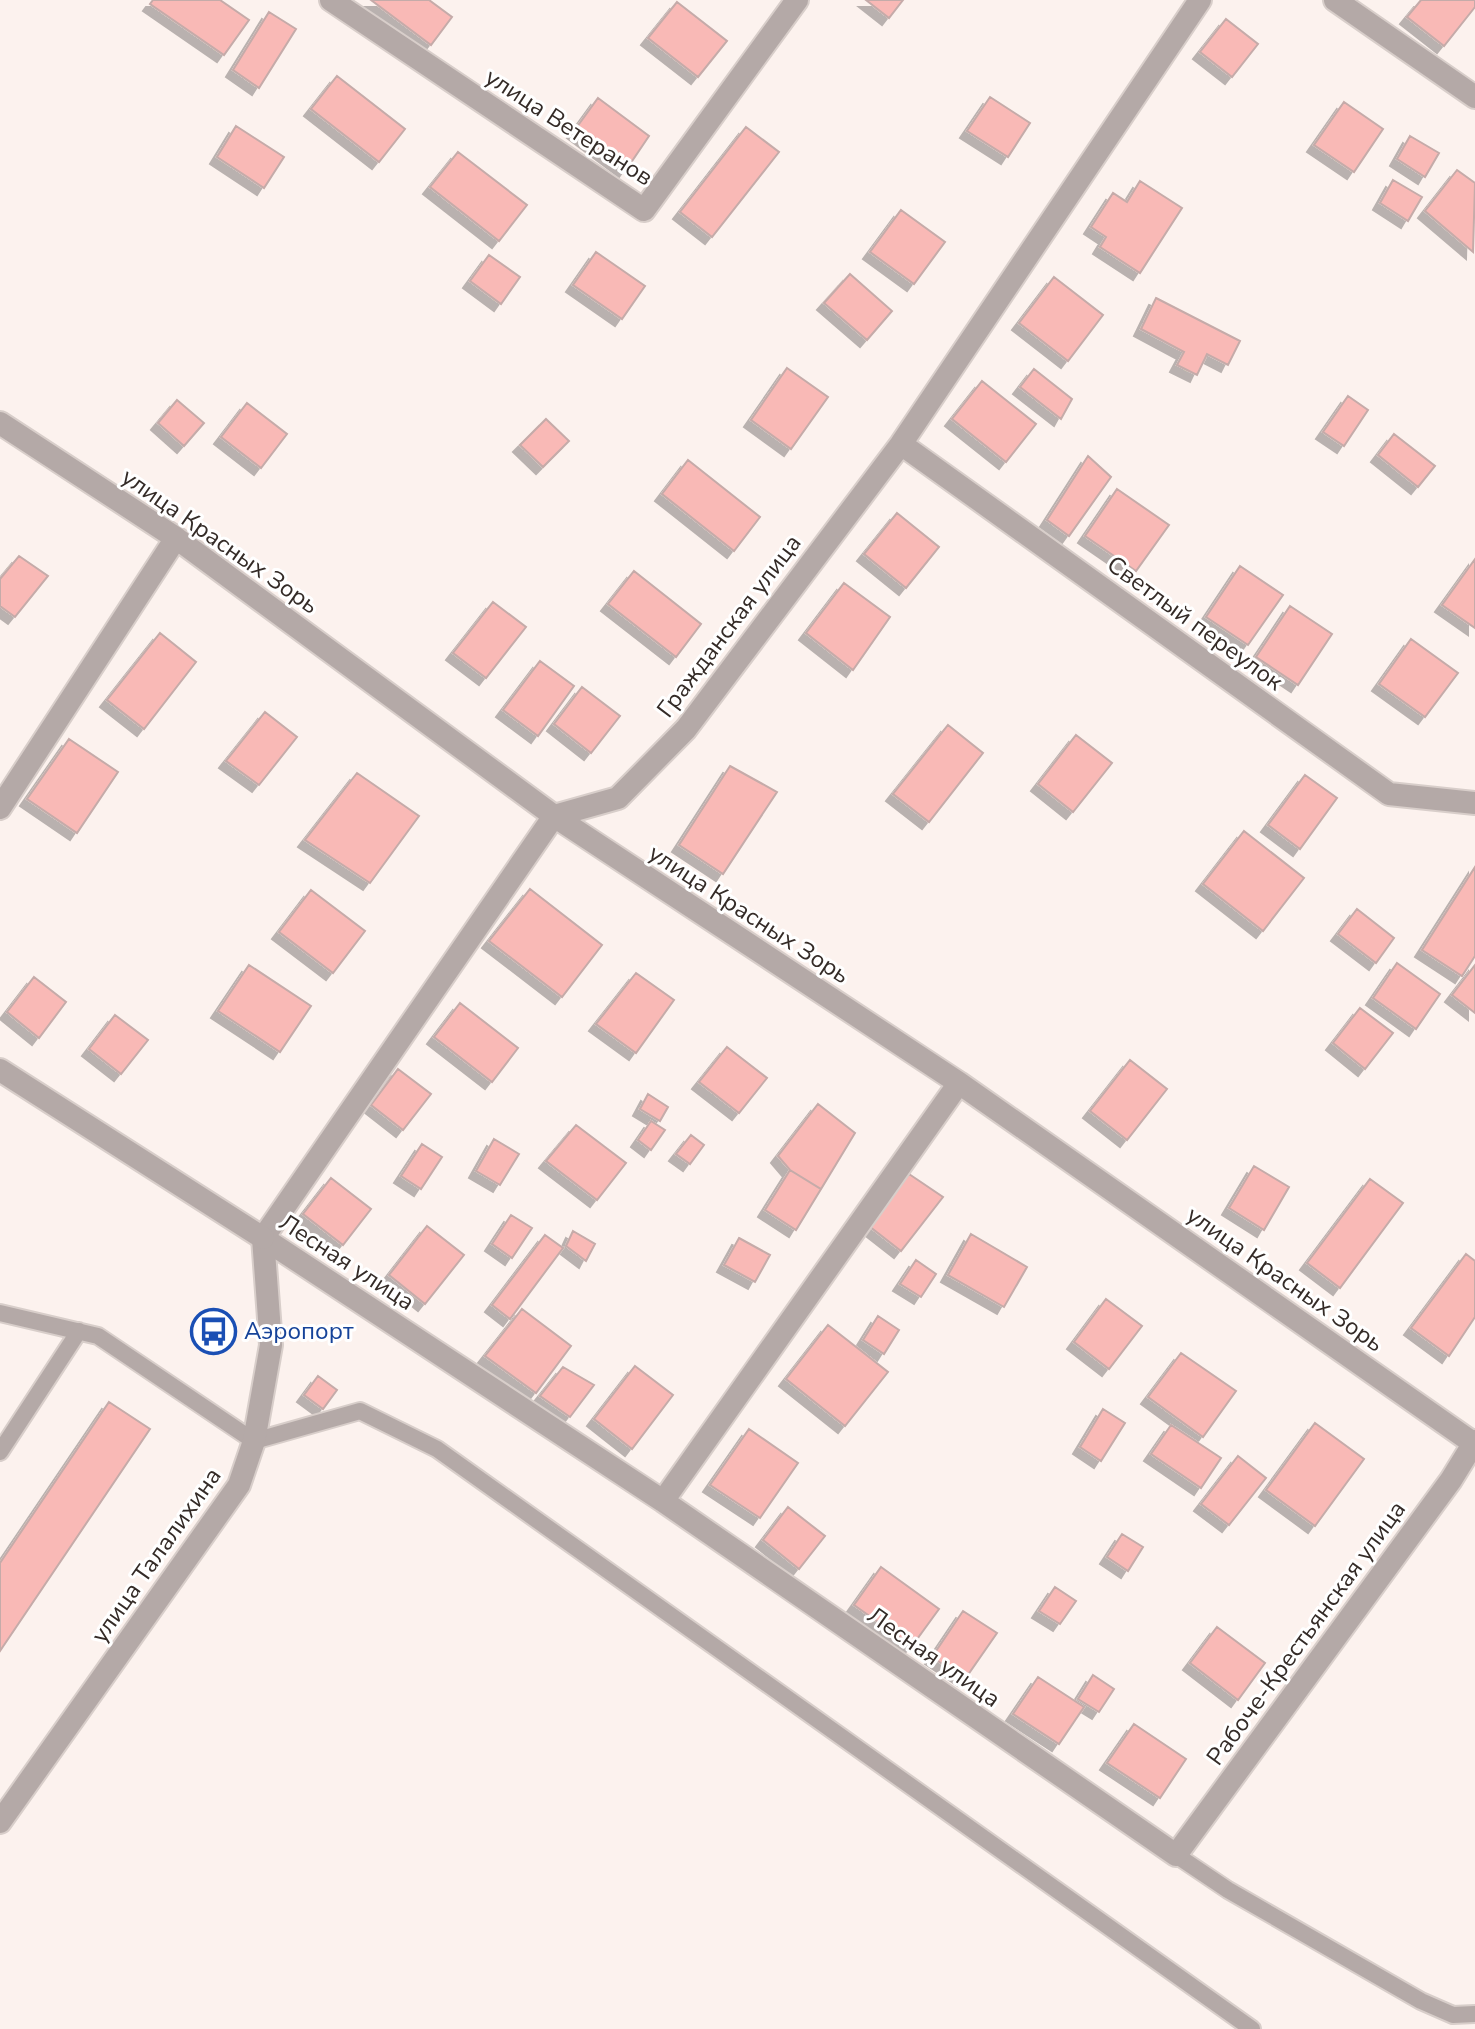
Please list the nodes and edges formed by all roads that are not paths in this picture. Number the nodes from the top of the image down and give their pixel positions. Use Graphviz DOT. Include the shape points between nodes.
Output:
graph roads {
  1 [pos="331,0"];
  2 [pos="797,0"];
  3 [pos="1200,0"];
  4 [pos="1335,0"];
  5 [pos="1475,97"];
  6 [pos="0,423"];
  7 [pos="901,444"];
  8 [pos="176,538"];
  9 [pos="1475,803"];
  10 [pos="0,808"];
  11 [pos="554,816"];
  12 [pos="0,1070"];
  13 [pos="959,1083"];
  14 [pos="263,1238"];
  15 [pos="0,1313"];
  16 [pos="79,1331"];
  17 [pos="254,1441"];
  18 [pos="1474,1442"];
  19 [pos="0,1452"];
  20 [pos="663,1501"];
  21 [pos="0,1822"];
  22 [pos="1176,1855"];
  23 [pos="1475,2014"];
  24 [pos="1252,2029"];
  1 -- 2 [label="street, улица Ветеранов" via="644,210"];
  3 -- 7 [label="street, Гражданская улица"];
  4 -- 5 [label="street"];
  6 -- 8 [label="street, улица Красных Зорь"];
  7 -- 9 [label="street, Светлый переулок" via="1389,794"];
  7 -- 11 [label="street, Гражданская улица" via="686,729 618,798"];
  8 -- 10 [label="street"];
  8 -- 11 [label="street, улица Красных Зорь"];
  11 -- 13 [label="street, улица Красных Зорь"];
  11 -- 14 [label="street"];
  12 -- 14 [label="street, Лесная улица"];
  13 -- 18 [label="street, улица Красных Зорь"];
  13 -- 20 [label="street"];
  14 -- 17 [label="street, улица Талалихина" via="271,1345"];
  14 -- 20 [label="street, Лесная улица"];
  15 -- 16 [label="lane"];
  16 -- 17 [label="lane" via="98,1336"];
  16 -- 19 [label="lane"];
  17 -- 21 [label="street, улица Талалихина" via="239,1485"];
  17 -- 24 [label="lane" via="360,1411 437,1449"];
  18 -- 22 [label="street, Рабоче-Крестьянская улица"];
  20 -- 22 [label="street, Лесная улица"];
  22 -- 23 [label="lane" via="1421,2001 1453,2015"];
}
